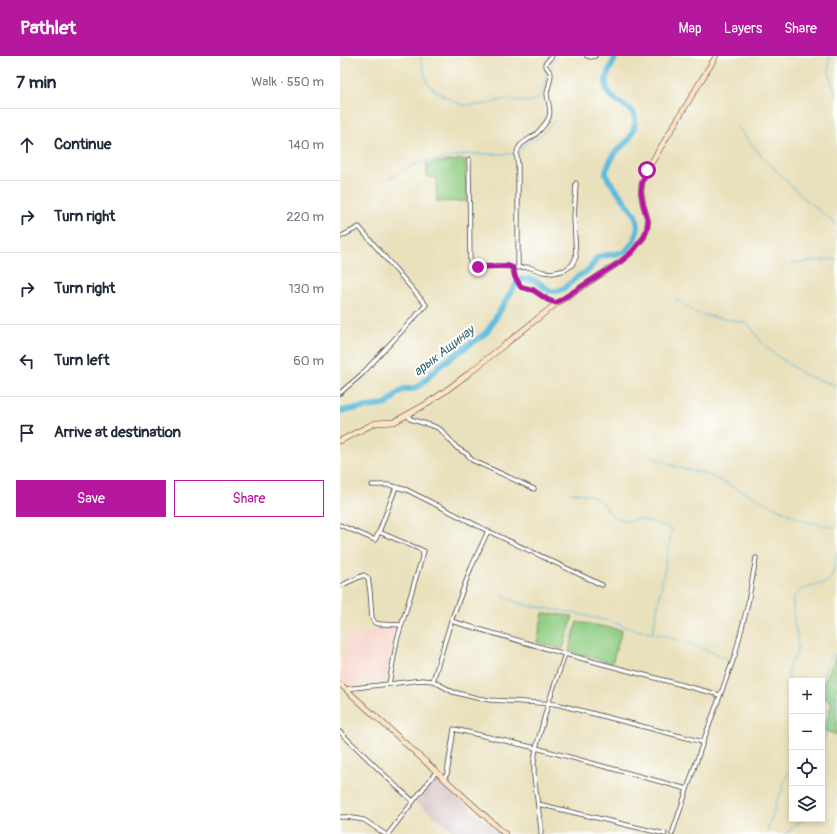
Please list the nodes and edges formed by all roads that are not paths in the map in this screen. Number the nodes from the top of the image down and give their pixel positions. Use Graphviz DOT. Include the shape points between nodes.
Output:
graph roads {
  1 [pos="552,56"];
  2 [pos="587,56"];
  3 [pos="595,56"];
  4 [pos="716,56"];
  5 [pos="469,159"];
  6 [pos="576,183"];
  7 [pos="340,237"];
  8 [pos="518,267"];
  9 [pos="513,268"];
  10 [pos="556,303"];
  11 [pos="340,393"];
  12 [pos="408,415"];
  13 [pos="340,441"];
  14 [pos="372,485"];
  15 [pos="396,487"];
  16 [pos="534,489"];
  17 [pos="340,525"];
  18 [pos="488,531"];
  19 [pos="380,532"];
  20 [pos="756,558"];
  21 [pos="340,586"];
  22 [pos="602,586"];
  23 [pos="451,621"];
  24 [pos="401,625"];
  25 [pos="565,654"];
  26 [pos="433,680"];
  27 [pos="340,684"];
  28 [pos="389,684"];
  29 [pos="345,689"];
  30 [pos="720,695"];
  31 [pos="548,704"];
  32 [pos="340,732"];
  33 [pos="703,742"];
  34 [pos="536,748"];
  35 [pos="436,772"];
  36 [pos="444,778"];
  37 [pos="687,789"];
  38 [pos="413,801"];
  39 [pos="538,804"];
  40 [pos="340,817"];
  41 [pos="385,834"];
  42 [pos="388,834"];
  43 [pos="505,834"];
  44 [pos="541,834"];
  45 [pos="665,834"];
  46 [pos="672,834"];
  1 -- 8 [label="street" via="545,64 551,76 547,94 549,118 537,134 519,147 517,153"];
  2 -- 3 [label="street"];
  4 -- 10 [label="main road" via="647,170 641,192 648,221 644,237 620,262"];
  5 -- 9 [label="street" via="470,261 473,266 478,267"];
  6 -- 8 [label="street" via="576,257 572,265 553,273"];
  7 -- 11 [label="street" via="359,227 426,305 362,374"];
  8 -- 9 [label="street"];
  9 -- 10 [label="street" via="521,287 533,290"];
  10 -- 12 [label="main road" via="468,374"];
  12 -- 13 [label="main road" via="394,422 376,423"];
  12 -- 16 [label="street" via="410,419 440,429 472,460"];
  14 -- 15 [label="street"];
  15 -- 18 [label="street" via="407,490"];
  15 -- 19 [label="street"];
  17 -- 19 [label="street" via="375,540"];
  18 -- 22 [label="street"];
  18 -- 23 [label="street"];
  19 -- 24 [label="street" via="424,551"];
  20 -- 30 [label="street" via="737,648"];
  21 -- 24 [label="street" via="364,575 368,578 372,618 375,623"];
  23 -- 25 [label="street"];
  23 -- 26 [label="street"];
  24 -- 28 [label="street"];
  25 -- 30 [label="street"];
  25 -- 31 [label="street"];
  26 -- 28 [label="street"];
  26 -- 31 [label="street" via="453,692 477,698"];
  27 -- 29 [label="main road"];
  28 -- 29 [label="street"];
  29 -- 35 [label="main road"];
  30 -- 33 [label="street"];
  31 -- 33 [label="street"];
  31 -- 34 [label="street"];
  32 -- 38 [label="street"];
  33 -- 37 [label="street"];
  34 -- 36 [label="street" via="454,729 447,774"];
  34 -- 37 [label="street"];
  34 -- 39 [label="street" via="534,776"];
  35 -- 36 [label="main road"];
  35 -- 38 [label="street"];
  36 -- 43 [label="main road"];
  37 -- 46 [label="street"];
  38 -- 42 [label="street"];
  39 -- 44 [label="street"];
  39 -- 45 [label="street"];
  40 -- 41 [label="street" via="364,820"];
}
